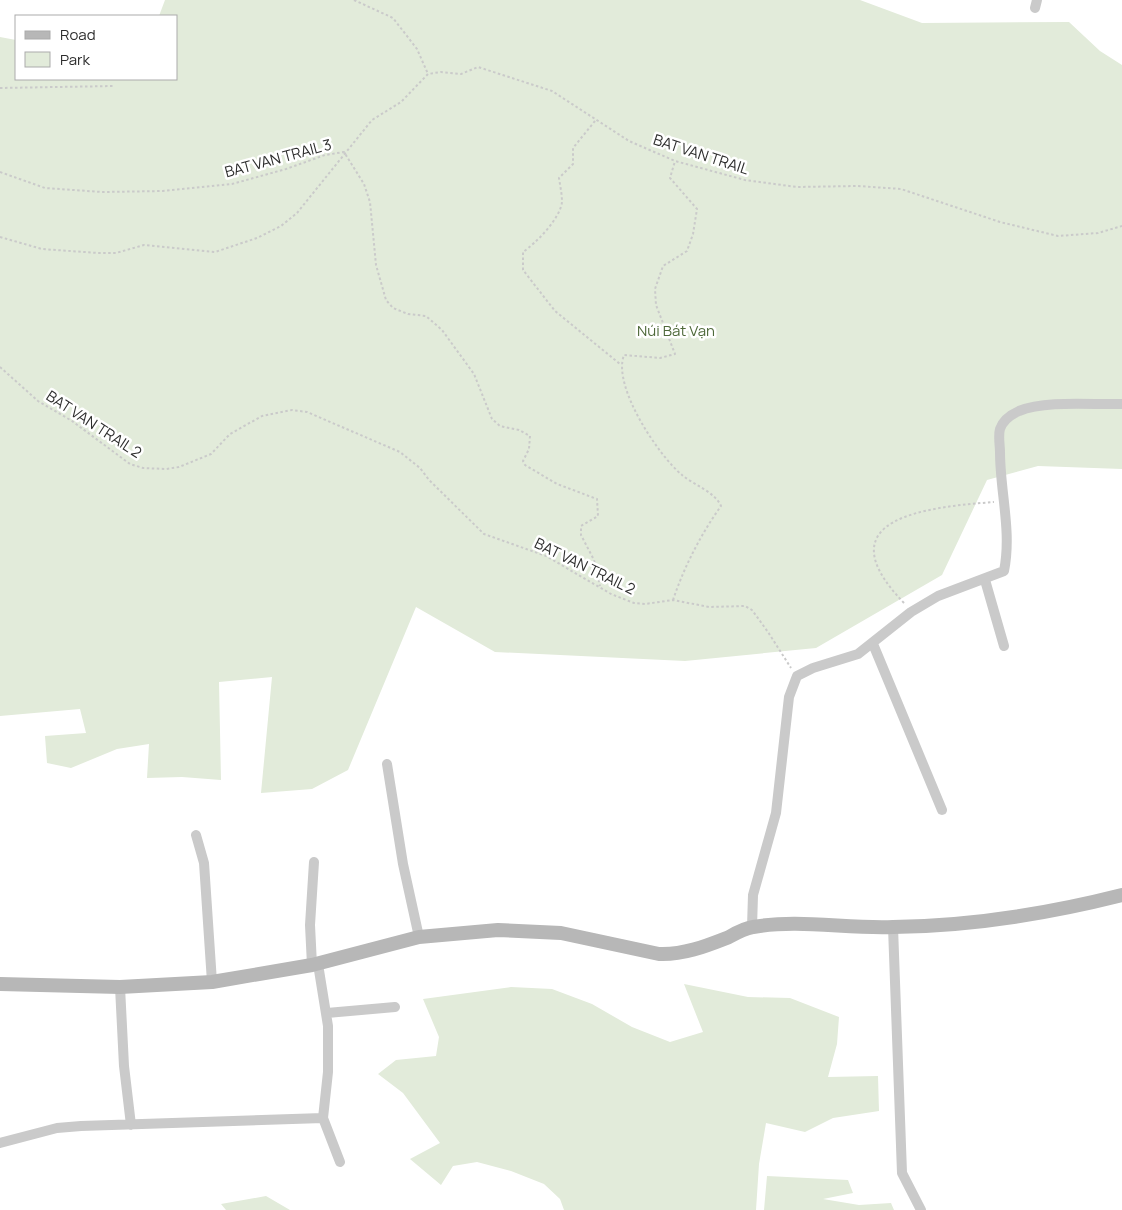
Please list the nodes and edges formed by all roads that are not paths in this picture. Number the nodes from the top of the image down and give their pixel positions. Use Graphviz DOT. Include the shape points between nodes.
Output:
graph roads {
  1 [pos="1122,404"];
  2 [pos="985,580"];
  3 [pos="873,644"];
  4 [pos="1004,646"];
  5 [pos="387,764"];
  6 [pos="942,810"];
  7 [pos="196,835"];
  8 [pos="314,862"];
  9 [pos="1122,895"];
  10 [pos="752,927"];
  11 [pos="892,928"];
  12 [pos="419,937"];
  13 [pos="315,965"];
  14 [pos="212,982"];
  15 [pos="0,984"];
  16 [pos="120,987"];
  17 [pos="395,1007"];
  18 [pos="326,1013"];
  19 [pos="323,1118"];
  20 [pos="131,1125"];
  21 [pos="0,1143"];
  22 [pos="340,1162"];
  23 [pos="921,1210"];
  1 -- 2 [label="street" via="1046,406 1019,411 1006,418 1000,430 1000,474 1007,555 1004,571"];
  2 -- 3 [label="street" via="938,596 911,612"];
  2 -- 4 [label="street"];
  3 -- 6 [label="street"];
  3 -- 10 [label="street" via="858,654 797,676 788,697 776,813 754,895"];
  5 -- 12 [label="street"];
  7 -- 14 [label="street" via="204,863"];
  8 -- 13 [label="street" via="310,925"];
  9 -- 11 [label="main road" via="1023,917"];
  10 -- 11 [label="main road" via="810,924"];
  10 -- 12 [label="main road" via="690,952 674,954 659,954 560,933 523,930 460,931"];
  11 -- 23 [label="street" via="902,1173"];
  12 -- 13 [label="main road"];
  13 -- 14 [label="main road"];
  13 -- 18 [label="street"];
  14 -- 16 [label="main road"];
  15 -- 16 [label="main road"];
  16 -- 20 [label="street"];
  17 -- 18 [label="street"];
  18 -- 19 [label="street" via="328,1072"];
  19 -- 20 [label="street"];
  19 -- 22 [label="street"];
  20 -- 21 [label="street" via="57,1128"];
}
